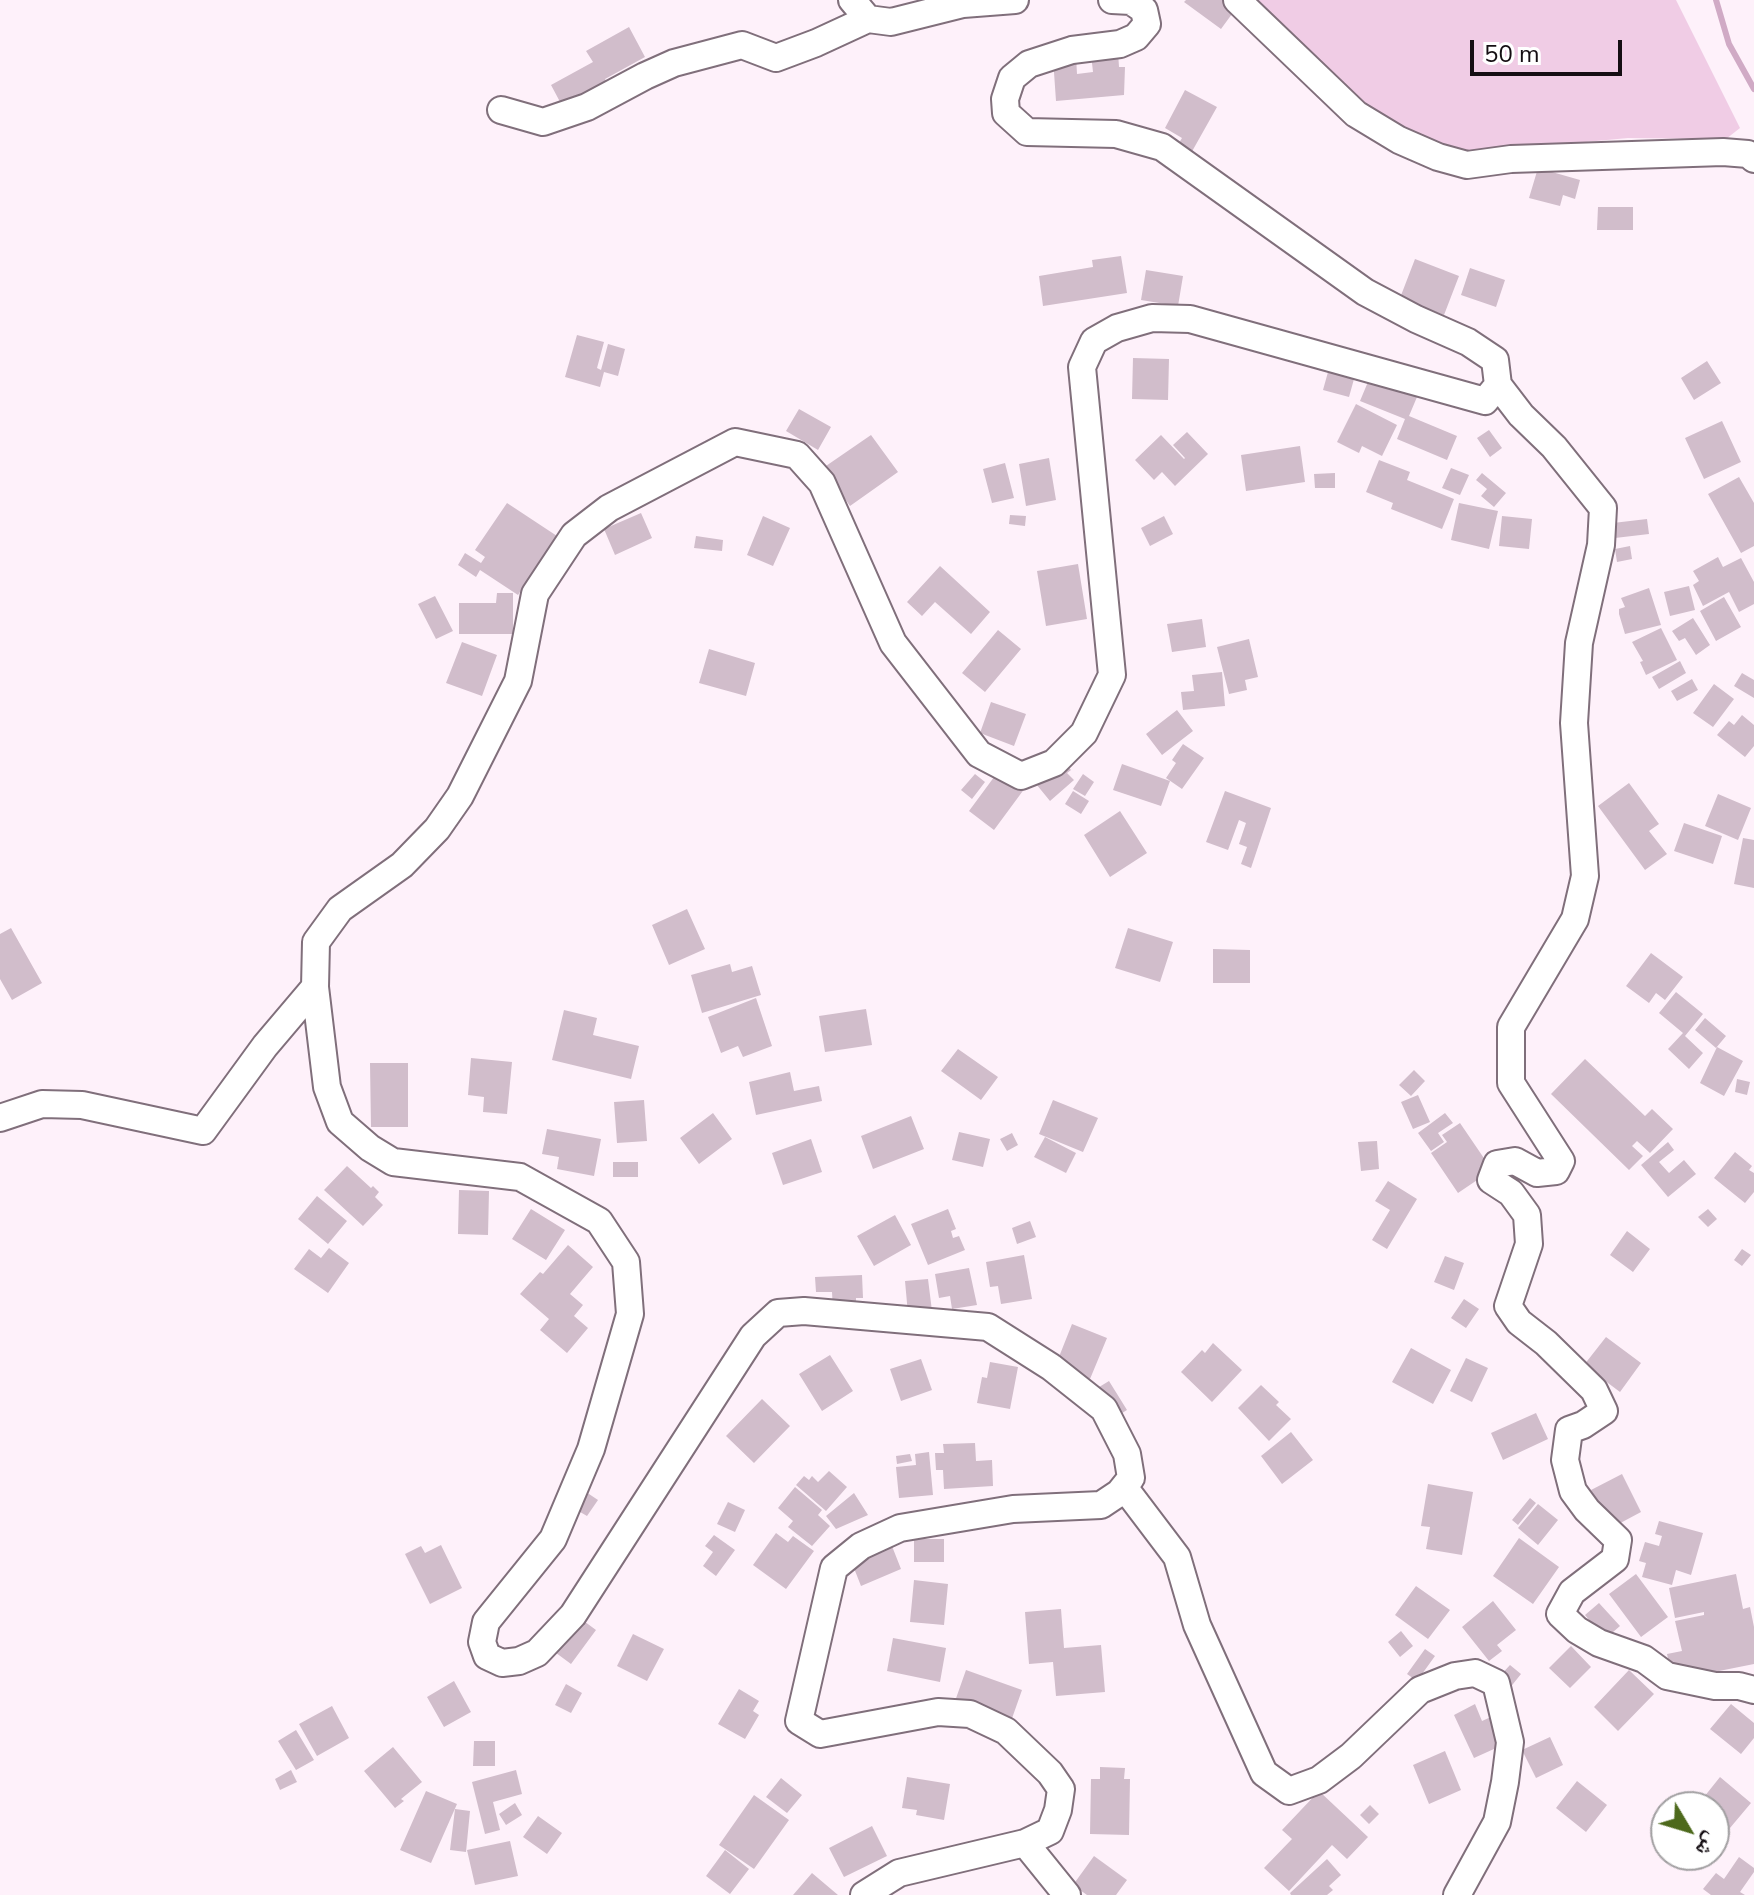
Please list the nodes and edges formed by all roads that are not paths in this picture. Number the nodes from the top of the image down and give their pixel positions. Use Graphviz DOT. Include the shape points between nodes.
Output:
graph roads {
  1 [pos="1015,0"];
  2 [pos="1112,0"];
  3 [pos="1237,0"];
  4 [pos="860,9"];
  5 [pos="501,110"];
  6 [pos="1754,159"];
  7 [pos="1498,385"];
  8 [pos="315,987"];
  9 [pos="0,1118"];
  10 [pos="1124,1487"];
  11 [pos="1754,1690"];
  12 [pos="1025,1843"];
  13 [pos="864,1895"];
  14 [pos="1067,1895"];
  15 [pos="1457,1895"];
  1 -- 4 [label="street" via="963,4 891,22"];
  2 -- 7 [label="street" via="1131,1 1144,10 1147,24 1136,37 1029,64 1012,78 1006,113 1027,132 1116,134 1162,147 1365,292 1495,360"];
  3 -- 6 [label="street" via="1356,114 1438,157 1467,165 1723,152"];
  4 -- 5 [label="street" via="816,43 776,58 742,45 674,63 587,107 543,122"];
  7 -- 8 [label="street" via="1485,401 1190,319 1152,318 1094,341 1082,367 1112,675 1084,733 1054,763 1021,776 979,754 893,643 822,483 797,455 735,442 609,508 574,535 535,594 518,681 460,796 402,865 340,909 316,942"];
  7 -- 11 [label="street" via="1603,508 1601,545 1579,643 1574,723 1585,876 1575,919 1511,1027 1511,1083 1561,1161 1556,1171 1537,1173 1515,1161 1497,1164 1491,1180 1511,1193 1527,1215 1529,1244 1508,1306 1594,1390 1604,1411 1569,1430 1565,1460 1573,1491 1618,1540 1615,1559 1572,1592 1560,1614 1599,1643 1644,1659 1667,1676"];
  8 -- 9 [label="street" via="203,1131 82,1105 42,1104"];
  8 -- 10 [label="street" via="327,1087 340,1122 393,1162 520,1177 599,1221 626,1262 630,1314 591,1449 553,1539 486,1622 482,1642 487,1656 502,1663 537,1653 573,1615 753,1336 778,1313 988,1327 1104,1409 1127,1454 1131,1478"];
  10 -- 12 [label="street" via="1101,1505 1013,1509 900,1528 861,1546 834,1568 799,1721 820,1734 938,1712 970,1714 1006,1731 1061,1789 1050,1831"];
  10 -- 15 [label="street" via="1177,1557 1197,1625 1264,1773 1289,1791 1319,1780 1351,1756 1420,1690 1475,1673 1496,1683 1510,1742 1505,1782 1497,1822"];
  12 -- 13 [label="street" via="899,1873"];
  12 -- 14 [label="street"];
}
